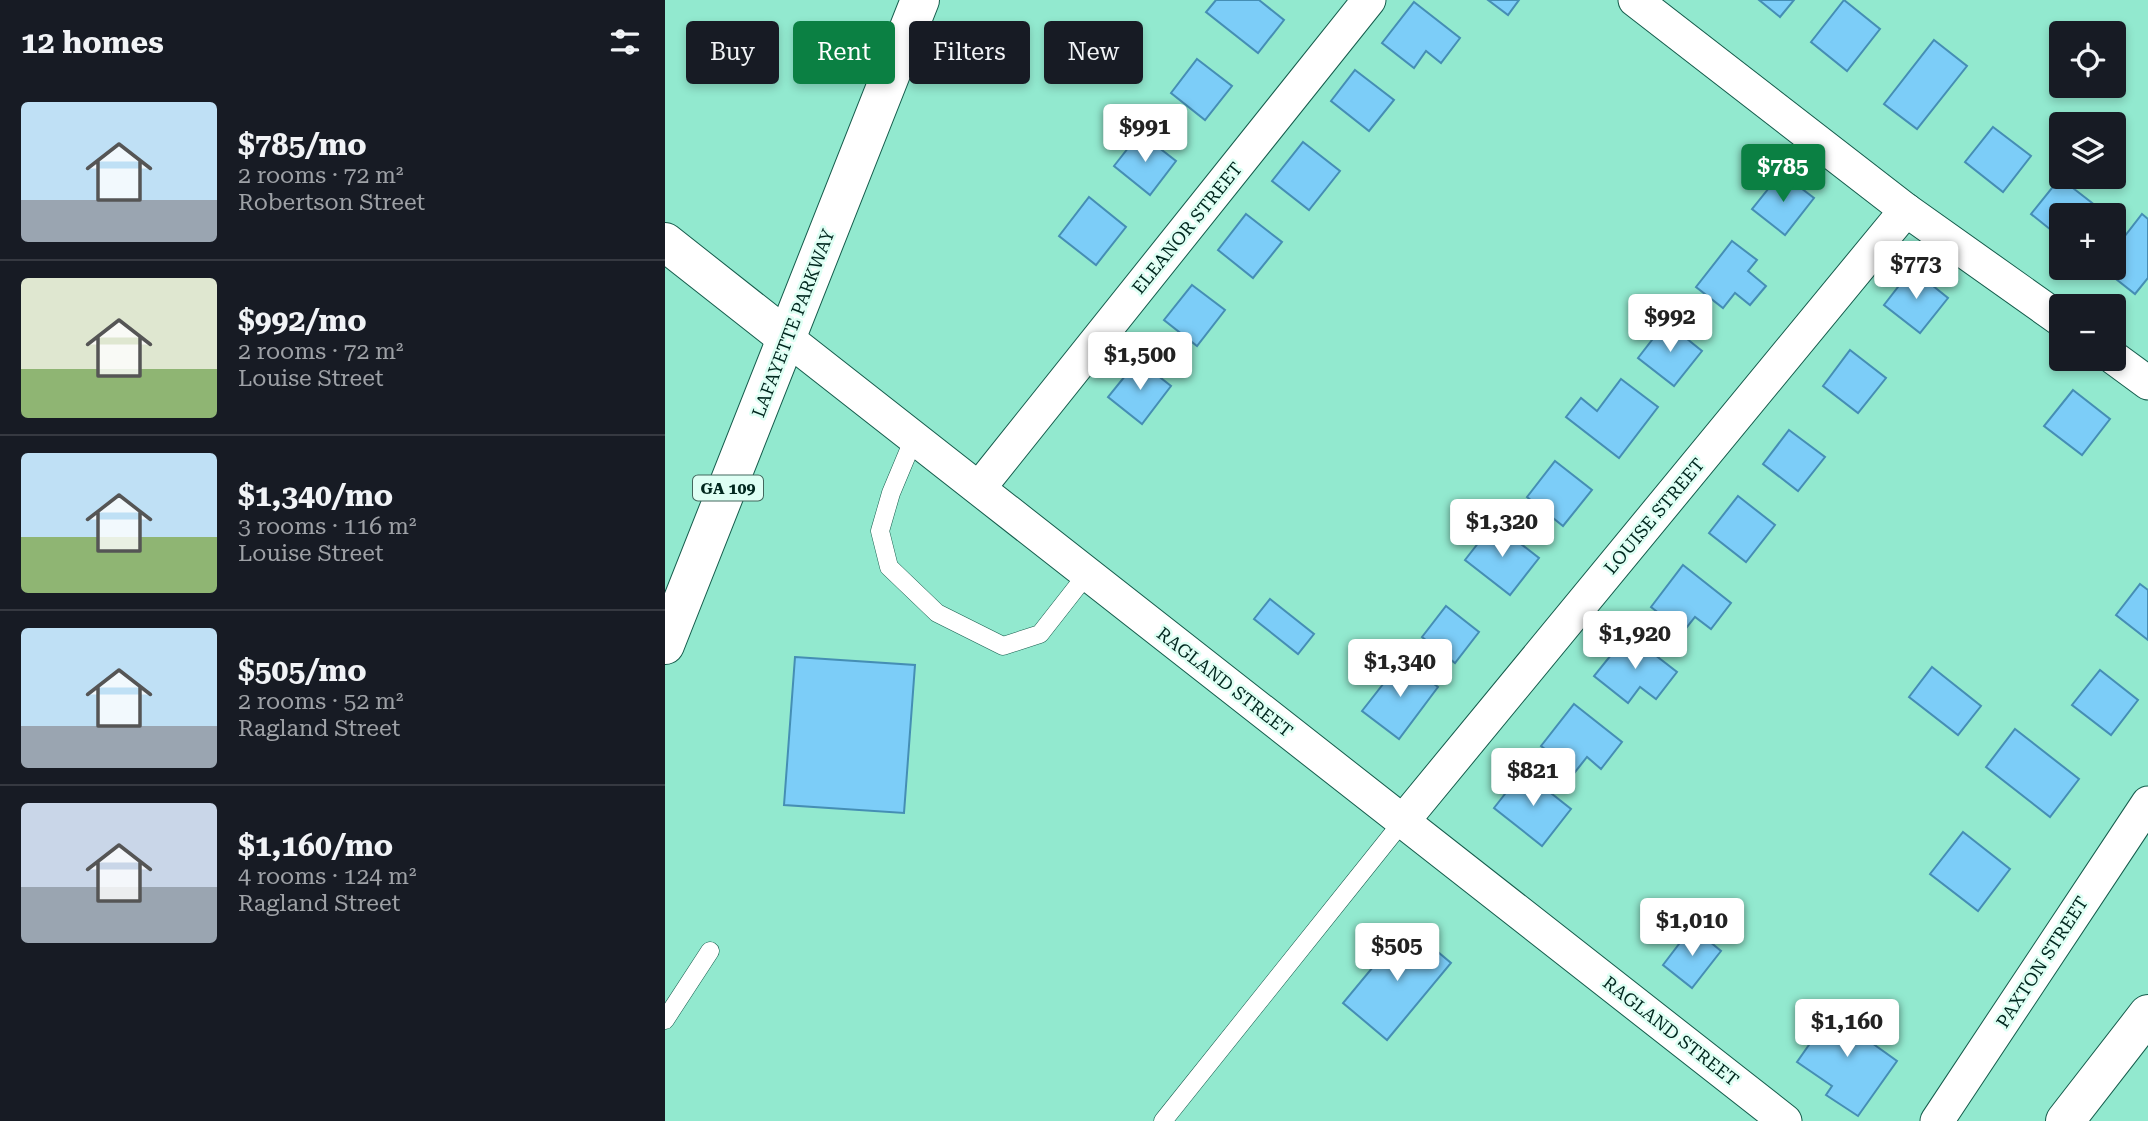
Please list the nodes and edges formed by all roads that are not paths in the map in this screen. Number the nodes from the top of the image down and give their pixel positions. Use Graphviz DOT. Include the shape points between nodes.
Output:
graph roads {
  1 [pos="919,0"];
  2 [pos="1369,0"];
  3 [pos="1635,0"];
  4 [pos="1906,211"];
  5 [pos="665,242"];
  6 [pos="2049,312"];
  7 [pos="788,339"];
  8 [pos="2126,367"];
  9 [pos="2148,383"];
  10 [pos="914,438"];
  11 [pos="979,488"];
  12 [pos="1087,573"];
  13 [pos="665,645"];
  14 [pos="2148,803"];
  15 [pos="1402,821"];
  16 [pos="710,951"];
  17 [pos="2148,1014"];
  18 [pos="665,1020"];
  19 [pos="1163,1121"];
  20 [pos="1786,1121"];
  21 [pos="1937,1121"];
  22 [pos="2065,1121"];
  1 -- 7 [label="main road, LAFAYETTE PARKWAY / GA 109"];
  2 -- 11 [label="street, ELEANOR STREET"];
  3 -- 4 [label="street"];
  4 -- 6 [label="street"];
  4 -- 15 [label="street, LOUISE STREET"];
  5 -- 7 [label="main road, RAGLAND STREET"];
  7 -- 10 [label="street, RAGLAND STREET"];
  7 -- 13 [label="main road, LAFAYETTE PARKWAY / GA 109"];
  8 -- 9 [label="street"];
  10 -- 11 [label="street, RAGLAND STREET"];
  10 -- 12 [label="lane" via="880,531 889,567 937,613 1003,646 1040,634"];
  11 -- 12 [label="street, RAGLAND STREET"];
  12 -- 15 [label="street, RAGLAND STREET"];
  14 -- 21 [label="street, PAXTON STREET"];
  15 -- 19 [label="lane"];
  15 -- 20 [label="street, RAGLAND STREET"];
  16 -- 18 [label="lane"];
  17 -- 22 [label="main road"];
}
